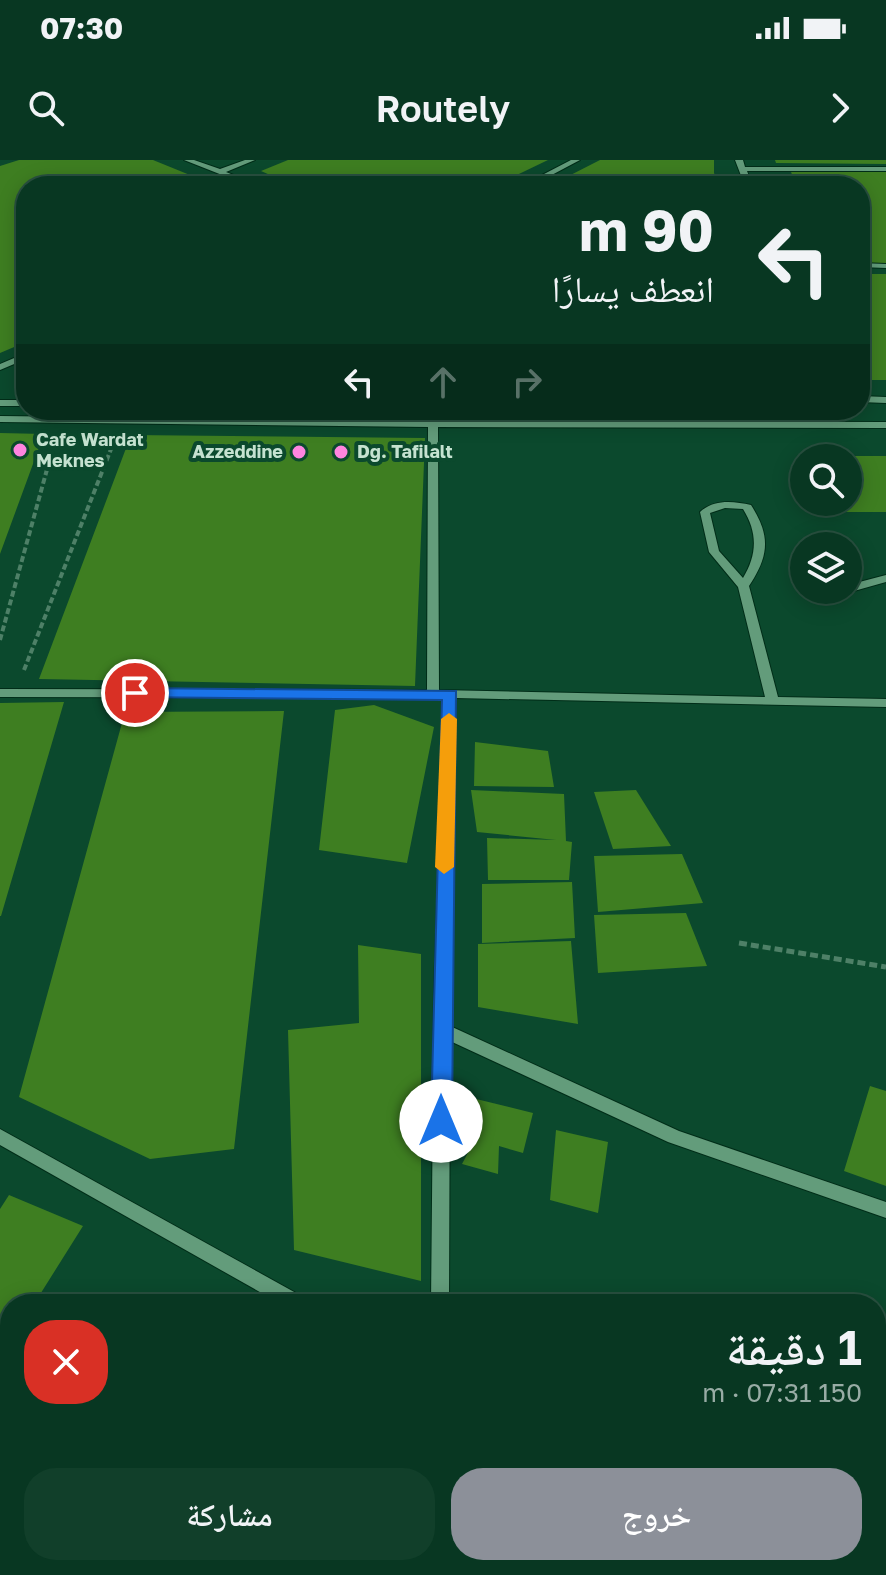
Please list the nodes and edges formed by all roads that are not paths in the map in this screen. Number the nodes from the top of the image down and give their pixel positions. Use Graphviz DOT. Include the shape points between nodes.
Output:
graph roads {
  1 [pos="188,160"];
  2 [pos="251,160"];
  3 [pos="576,160"];
  4 [pos="739,160"];
  5 [pos="743,169"];
  6 [pos="886,169"];
  7 [pos="222,171"];
  8 [pos="234,176"];
  9 [pos="545,176"];
  10 [pos="745,176"];
  11 [pos="186,420"];
  12 [pos="375,420"];
  13 [pos="841,420"];
  14 [pos="374,423"];
  15 [pos="433,424"];
  16 [pos="843,424"];
  17 [pos="886,425"];
  18 [pos="886,578"];
  19 [pos="862,585"];
  20 [pos="743,586"];
  21 [pos="0,693"];
  22 [pos="433,694"];
  23 [pos="450,695"];
  24 [pos="773,702"];
  25 [pos="886,703"];
  26 [pos="442,1030"];
  27 [pos="0,1136"];
  28 [pos="886,1210"];
  29 [pos="281,1294"];
  30 [pos="440,1294"];
  1 -- 7 [label="street"];
  2 -- 7 [label="street"];
  3 -- 9 [label="street"];
  4 -- 5 [label="street"];
  5 -- 6 [label="street"];
  5 -- 10 [label="street"];
  7 -- 8 [label="street"];
  11 -- 14 [label="street"];
  12 -- 14 [label="street"];
  13 -- 16 [label="street"];
  14 -- 15 [label="street"];
  15 -- 16 [label="street"];
  15 -- 22 [label="street"];
  16 -- 17 [label="street"];
  18 -- 19 [label="street"];
  20 -- 20 [label="street" via="714,552 704,520 709,508 747,507 759,529 762,545 756,568"];
  20 -- 24 [label="street"];
  21 -- 22 [label="street"];
  22 -- 23 [label="street"];
  23 -- 24 [label="street"];
  23 -- 26 [label="street"];
  24 -- 25 [label="street"];
  26 -- 28 [label="street" via="674,1137"];
  26 -- 30 [label="street"];
  27 -- 29 [label="street"];
}
